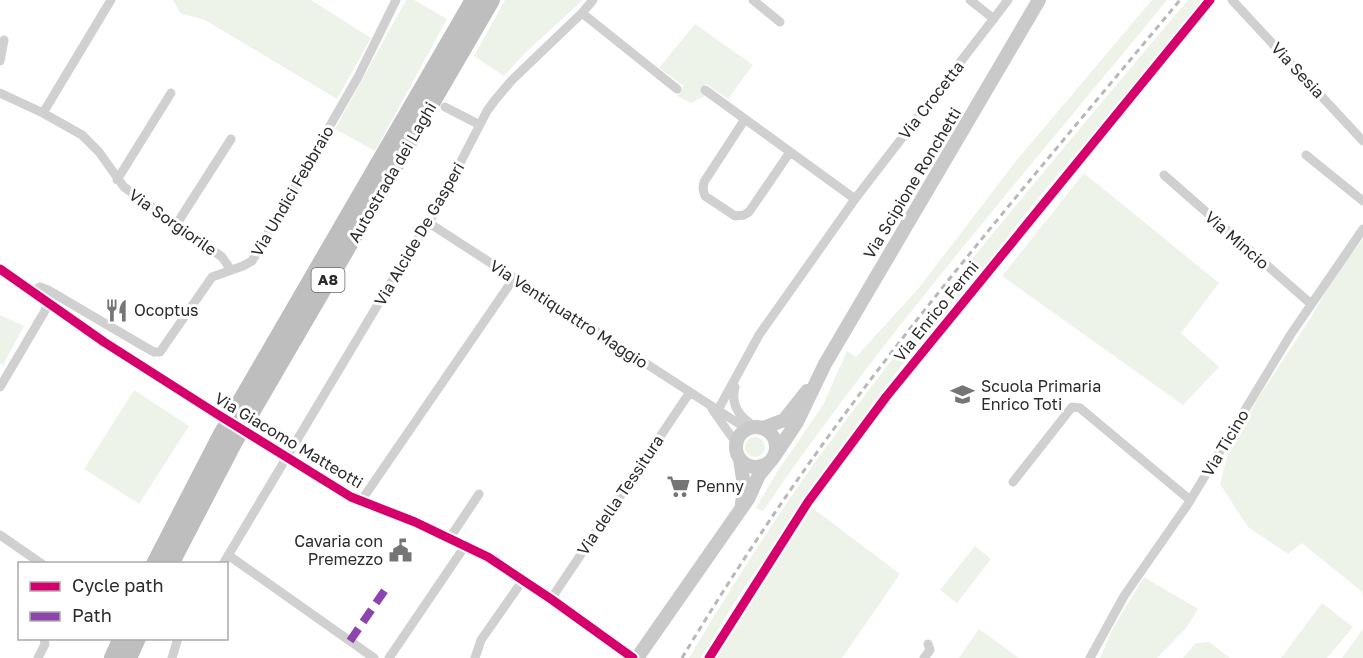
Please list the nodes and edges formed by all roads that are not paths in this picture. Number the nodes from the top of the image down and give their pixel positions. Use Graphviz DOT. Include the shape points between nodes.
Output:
graph roads {
  1 [pos="111,0"];
  2 [pos="396,0"];
  3 [pos="474,0"];
  4 [pos="491,0"];
  5 [pos="593,0"];
  6 [pos="753,0"];
  7 [pos="970,0"];
  8 [pos="1008,0"];
  9 [pos="1039,0"];
  10 [pos="1210,0"];
  11 [pos="1232,0"];
  12 [pos="582,13"];
  13 [pos="994,19"];
  14 [pos="780,22"];
  15 [pos="4,40"];
  16 [pos="0,61"];
  17 [pos="677,89"];
  18 [pos="705,90"];
  19 [pos="0,93"];
  20 [pos="171,93"];
  21 [pos="445,107"];
  22 [pos="43,113"];
  23 [pos="745,119"];
  24 [pos="480,125"];
  25 [pos="231,139"];
  26 [pos="1363,141"];
  27 [pos="790,152"];
  28 [pos="1306,155"];
  29 [pos="1164,176"];
  30 [pos="117,180"];
  31 [pos="855,200"];
  32 [pos="1363,201"];
  33 [pos="429,223"];
  34 [pos="176,225"];
  35 [pos="1363,229"];
  36 [pos="0,268"];
  37 [pos="231,270"];
  38 [pos="514,278"];
  39 [pos="32,291"];
  40 [pos="49,304"];
  41 [pos="1311,304"];
  42 [pos="738,376"];
  43 [pos="814,383"];
  44 [pos="0,387"];
  45 [pos="690,392"];
  46 [pos="709,405"];
  47 [pos="718,410"];
  48 [pos="755,428"];
  49 [pos="736,443"];
  50 [pos="287,457"];
  51 [pos="773,458"];
  52 [pos="740,459"];
  53 [pos="1013,482"];
  54 [pos="479,494"];
  55 [pos="1190,500"];
  56 [pos="361,501"];
  57 [pos="738,511"];
  58 [pos="0,535"];
  59 [pos="449,539"];
  60 [pos="465,546"];
  61 [pos="226,560"];
  62 [pos="39,562"];
  63 [pos="156,562"];
  64 [pos="171,562"];
  65 [pos="523,580"];
  66 [pos="551,599"];
  67 [pos="44,640"];
  68 [pos="122,640"];
  69 [pos="136,640"];
  70 [pos="178,640"];
  71 [pos="928,644"];
  72 [pos="38,658"];
  73 [pos="113,658"];
  74 [pos="128,658"];
  75 [pos="172,658"];
  76 [pos="374,658"];
  77 [pos="389,658"];
  78 [pos="475,658"];
  79 [pos="635,658"];
  80 [pos="709,658"];
  81 [pos="924,658"];
  82 [pos="1090,658"];
  1 -- 22 [label="street"];
  2 -- 37 [label="street, Via Undici Febbraio" via="357,77 252,261"];
  3 -- 63 [label="highway, Autostrada dei Laghi / A8" via="221,436"];
  4 -- 64 [label="highway, Autostrada dei Laghi / A8" via="233,443"];
  5 -- 12 [label="street, Via Alcide De Gasperi"];
  6 -- 14 [label="street"];
  7 -- 13 [label="street"];
  8 -- 13 [label="street, Via Crocetta"];
  9 -- 43 [label="main road, Via Scipione Ronchetti"];
  10 -- 80 [label="street, Via Enrico Fermi" via="886,397 807,502"];
  11 -- 26 [label="street, Via Sesia"];
  12 -- 17 [label="street"];
  12 -- 24 [label="street, Via Alcide De Gasperi" via="512,80"];
  13 -- 31 [label="street, Via Crocetta"];
  15 -- 16 [label="street"];
  18 -- 23 [label="street"];
  19 -- 22 [label="street, Via Sorgiorile"];
  20 -- 30 [label="street"];
  21 -- 24 [label="street"];
  22 -- 30 [label="street, Via Sorgiorile" via="87,140"];
  23 -- 27 [label="street"];
  23 -- 27 [label="street" via="704,182 705,195 735,216 744,215"];
  24 -- 33 [label="street, Via Alcide De Gasperi"];
  25 -- 34 [label="street"];
  27 -- 31 [label="street"];
  28 -- 32 [label="street"];
  29 -- 41 [label="street, Via Mincio"];
  30 -- 34 [label="street, Via Sorgiorile"];
  31 -- 42 [label="street, Via Crocetta" via="759,335"];
  33 -- 38 [label="street, Via Ventiquattro Maggio"];
  33 -- 50 [label="street, Via Alcide De Gasperi"];
  34 -- 37 [label="street, Via Sorgiorile" via="222,257"];
  35 -- 41 [label="street, Via Ticino"];
  36 -- 39 [label="street, Via Giacomo Matteotti"];
  37 -- 39 [label="street, Via Undici Febbraio" via="212,277 160,352 48,290 40,287"];
  38 -- 45 [label="street, Via Ventiquattro Maggio"];
  38 -- 56 [label="street"];
  39 -- 40 [label="street, Via Giacomo Matteotti"];
  40 -- 44 [label="street"];
  40 -- 50 [label="street, Via Giacomo Matteotti, bridge"];
  41 -- 55 [label="street, Via Ticino"];
  42 -- 47 [label="street, Via Crocetta"];
  42 -- 48 [label="street, Via Crocetta" via="733,394 736,410"];
  43 -- 48 [label="main road, Via Scipione Ronchetti" via="784,420"];
  43 -- 51 [label="main road, Via Scipione Ronchetti" via="804,410"];
  45 -- 46 [label="street, Via Ventiquattro Maggio"];
  45 -- 66 [label="street, Via della Tessitura"];
  46 -- 47 [label="street, Via Ventiquattro Maggio"];
  46 -- 49 [label="street, Via Ventiquattro Maggio"];
  47 -- 48 [label="street, Via Ventiquattro Maggio"];
  48 -- 49 [label="main road" via="740,435"];
  48 -- 51 [label="main road" via="775,439"];
  49 -- 52 [label="main road"];
  50 -- 56 [label="street, Via Giacomo Matteotti"];
  50 -- 61 [label="street, Via Alcide De Gasperi"];
  51 -- 52 [label="main road" via="758,467"];
  51 -- 57 [label="main road, Via Scipione Ronchetti"];
  52 -- 57 [label="main road, Via Scipione Ronchetti" via="744,491"];
  53 -- 55 [label="street" via="1072,407 1080,408"];
  54 -- 59 [label="street"];
  55 -- 82 [label="street, Via Ticino" via="1124,596"];
  56 -- 59 [label="street, Via Giacomo Matteotti"];
  57 -- 79 [label="main road, Via Scipione Ronchetti"];
  58 -- 62 [label="street"];
  59 -- 60 [label="street, Via Giacomo Matteotti"];
  60 -- 65 [label="street, Via Giacomo Matteotti"];
  60 -- 77 [label="street"];
  61 -- 76 [label="street"];
  65 -- 66 [label="street, Via Giacomo Matteotti"];
  65 -- 78 [label="street" via="481,640"];
  66 -- 79 [label="street, Via Giacomo Matteotti"];
  67 -- 72 [label="street"];
  68 -- 73 [label="highway"];
  69 -- 74 [label="highway"];
  70 -- 75 [label="street"];
  71 -- 81 [label="street" via="930,650"];
}
